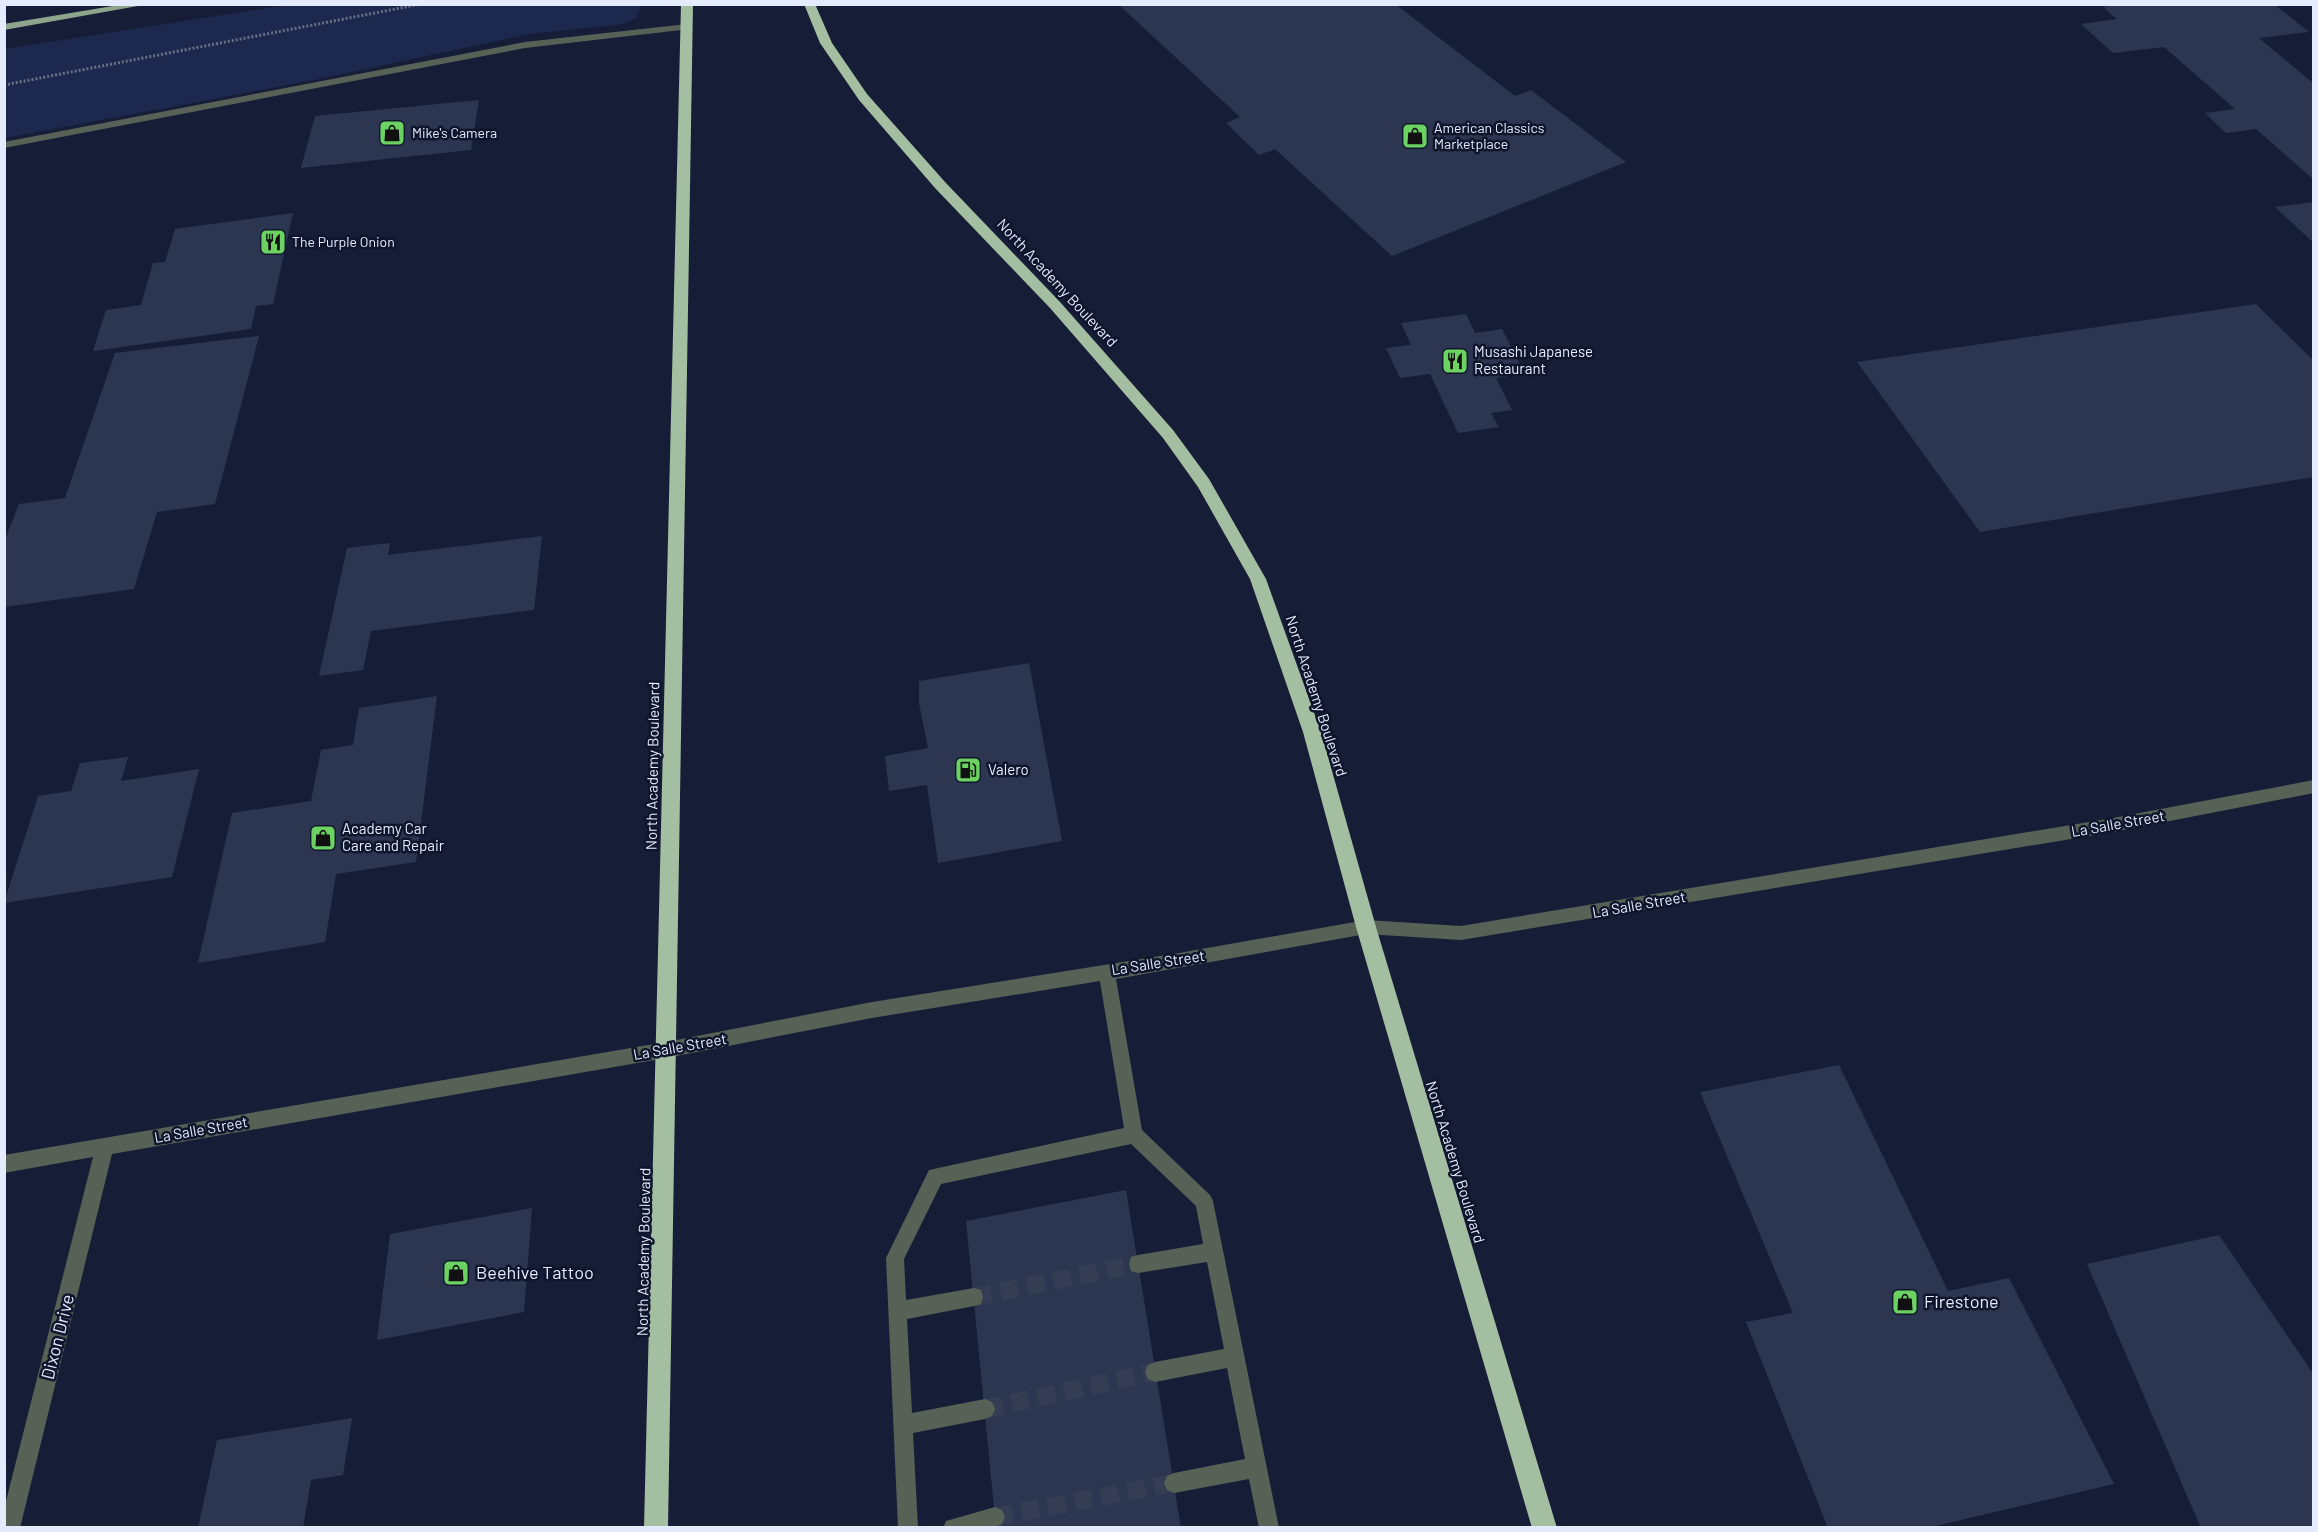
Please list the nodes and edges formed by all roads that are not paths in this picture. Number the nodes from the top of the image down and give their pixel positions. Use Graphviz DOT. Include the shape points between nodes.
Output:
graph roads {
  1 [pos="145,4"];
  2 [pos="687,4"];
  3 [pos="809,4"];
  4 [pos="4,27"];
  5 [pos="687,27"];
  6 [pos="4,145"];
  7 [pos="2313,786"];
  8 [pos="1366,927"];
  9 [pos="1107,972"];
  10 [pos="666,1050"];
  11 [pos="1134,1136"];
  12 [pos="105,1147"];
  13 [pos="4,1164"];
  14 [pos="1214,1252"];
  15 [pos="1138,1264"];
  16 [pos="974,1297"];
  17 [pos="898,1311"];
  18 [pos="1235,1357"];
  19 [pos="1155,1372"];
  20 [pos="985,1409"];
  21 [pos="903,1425"];
  22 [pos="1257,1467"];
  23 [pos="1174,1483"];
  24 [pos="995,1517"];
  25 [pos="10,1527"];
  26 [pos="657,1527"];
  27 [pos="908,1527"];
  28 [pos="953,1527"];
  29 [pos="1269,1527"];
  30 [pos="1545,1527"];
  1 -- 4 [label="main road"];
  2 -- 5 [label="highway, North Academy Boulevard"];
  3 -- 8 [label="highway, North Academy Boulevard" via="826,43 863,97 1123,381 1204,483 1258,579 1312,732"];
  5 -- 6 [label="street" via="525,45"];
  5 -- 10 [label="highway, North Academy Boulevard"];
  7 -- 8 [label="street, La Salle Street" via="2113,825 1461,933"];
  8 -- 9 [label="street, La Salle Street"];
  8 -- 30 [label="highway, North Academy Boulevard"];
  9 -- 10 [label="street, La Salle Street" via="872,1010"];
  9 -- 11 [label="street"];
  10 -- 12 [label="street, La Salle Street"];
  10 -- 26 [label="highway, North Academy Boulevard"];
  11 -- 14 [label="street" via="1204,1201"];
  11 -- 17 [label="street" via="935,1176 896,1258"];
  12 -- 13 [label="street, La Salle Street"];
  12 -- 25 [label="street, Dixon Drive"];
  14 -- 15 [label="street"];
  14 -- 18 [label="street"];
  16 -- 17 [label="street"];
  17 -- 21 [label="street"];
  18 -- 19 [label="street"];
  18 -- 22 [label="street"];
  20 -- 21 [label="street"];
  21 -- 27 [label="street"];
  22 -- 23 [label="street"];
  22 -- 29 [label="street"];
  24 -- 28 [label="street"];
}
